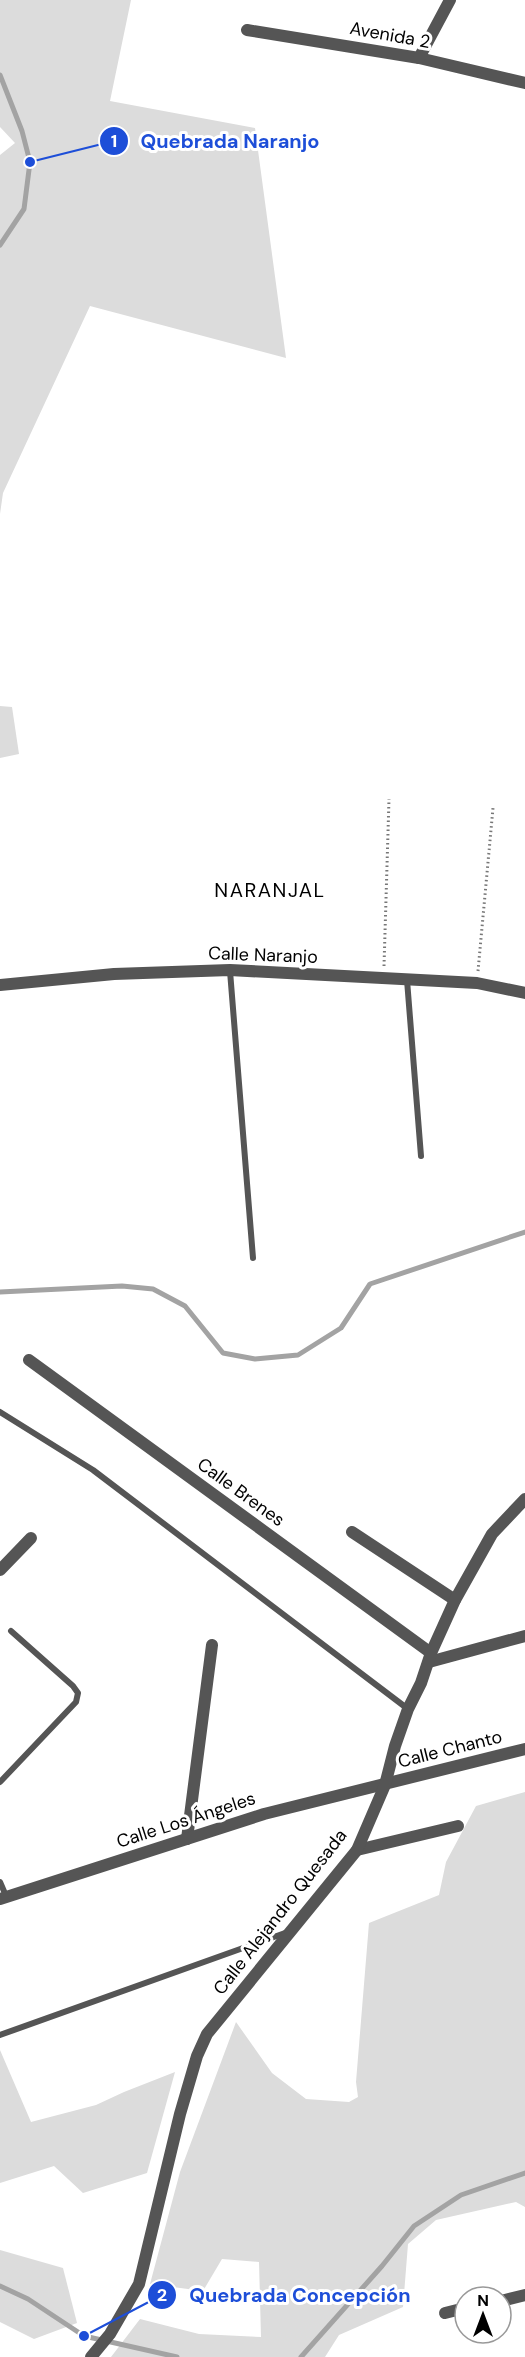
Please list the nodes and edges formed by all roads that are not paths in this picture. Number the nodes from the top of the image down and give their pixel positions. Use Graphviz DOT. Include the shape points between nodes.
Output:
graph roads {
  1 [pos="450,0"];
  2 [pos="247,30"];
  3 [pos="419,58"];
  4 [pos="525,83"];
  5 [pos="230,970"];
  6 [pos="407,979"];
  7 [pos="0,986"];
  8 [pos="525,993"];
  9 [pos="421,1156"];
  10 [pos="253,1258"];
  11 [pos="29,1360"];
  12 [pos="0,1412"];
  13 [pos="525,1499"];
  14 [pos="352,1532"];
  15 [pos="31,1538"];
  16 [pos="0,1570"];
  17 [pos="455,1600"];
  18 [pos="11,1631"];
  19 [pos="525,1636"];
  20 [pos="212,1645"];
  21 [pos="430,1657"];
  22 [pos="408,1709"];
  23 [pos="525,1749"];
  24 [pos="0,1782"];
  25 [pos="385,1785"];
  26 [pos="458,1826"];
  27 [pos="187,1839"];
  28 [pos="357,1850"];
  29 [pos="0,1882"];
  30 [pos="3,1898"];
  31 [pos="291,1931"];
  32 [pos="0,2035"];
  33 [pos="453,2311"];
  34 [pos="445,2313"];
  35 [pos="92,2355"];
  1 -- 3 [label="street"];
  2 -- 3 [label="street, Avenida 2"];
  3 -- 4 [label="street, Avenida 2"];
  5 -- 6 [label="street, Calle Naranjo"];
  5 -- 7 [label="street, Calle Naranjo" via="114,974"];
  5 -- 10 [label="lane"];
  6 -- 8 [label="street, Calle Naranjo" via="477,983"];
  6 -- 9 [label="lane"];
  11 -- 21 [label="street, Calle Brenes"];
  12 -- 22 [label="lane" via="93,1470"];
  13 -- 17 [label="street, Calle Alejandro Quesada" via="492,1534"];
  14 -- 17 [label="street"];
  15 -- 16 [label="street"];
  17 -- 21 [label="street, Calle Alejandro Quesada"];
  18 -- 24 [label="lane" via="78,1693 75,1701"];
  19 -- 21 [label="street"];
  20 -- 27 [label="street"];
  21 -- 22 [label="street, Calle Alejandro Quesada"];
  22 -- 25 [label="street, Calle Alejandro Quesada"];
  23 -- 25 [label="street, Calle Chanto"];
  25 -- 27 [label="street, Calle Los Ángeles" via="264,1814"];
  25 -- 28 [label="street, Calle Alejandro Quesada"];
  26 -- 28 [label="street"];
  27 -- 30 [label="street, Calle Los Ángeles"];
  28 -- 31 [label="street, Calle Alejandro Quesada"];
  29 -- 30 [label="lane"];
  31 -- 32 [label="lane"];
  31 -- 35 [label="street, Calle Alejandro Quesada" via="207,2034 180,2114 139,2284 110,2334"];
  33 -- 34 [label="street"];
}
